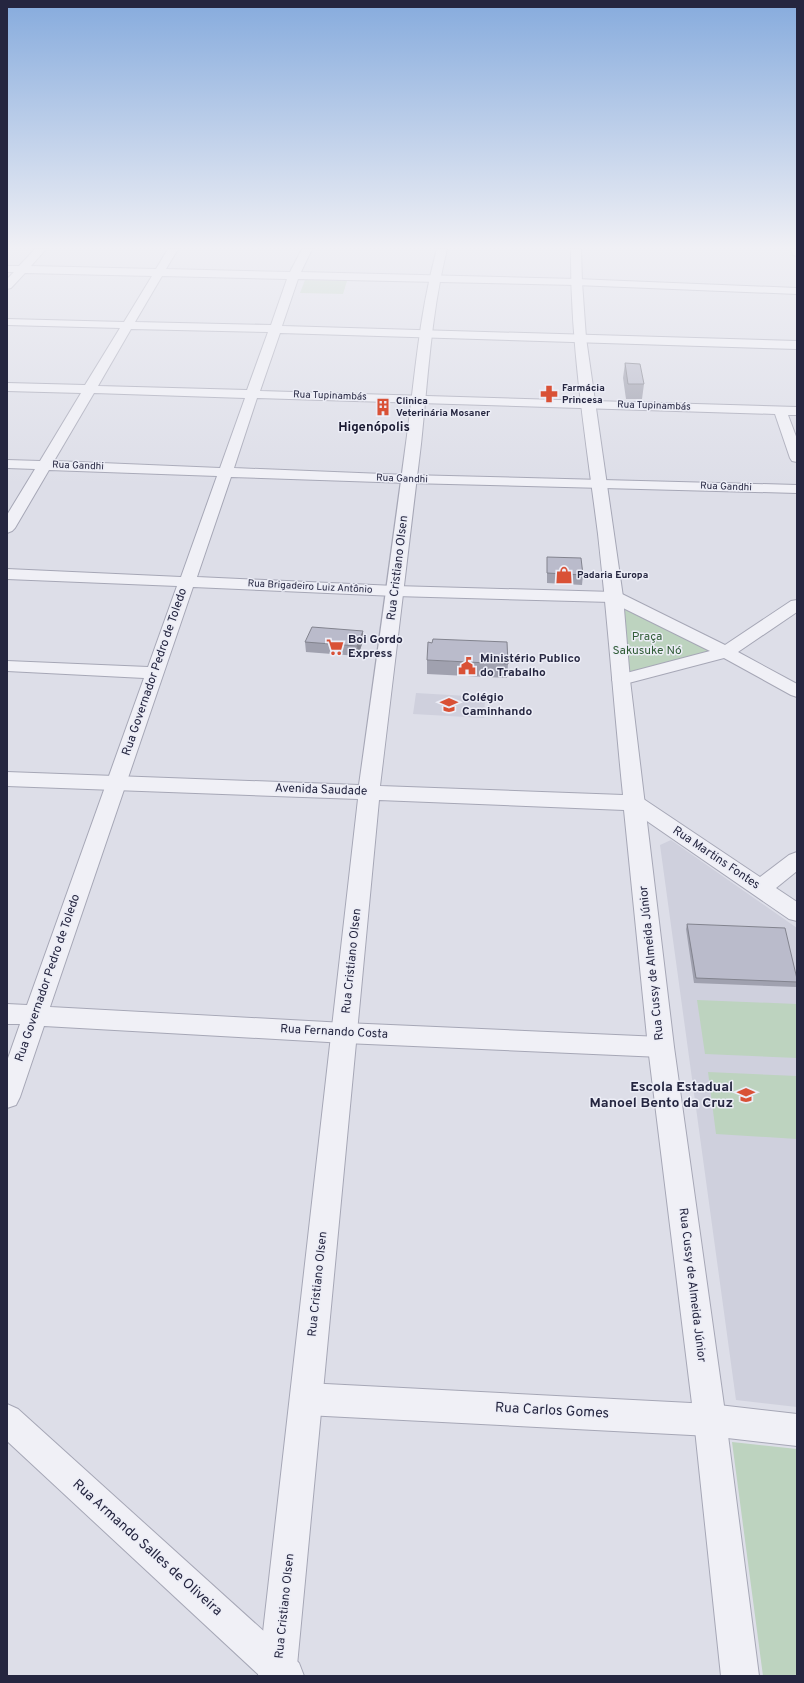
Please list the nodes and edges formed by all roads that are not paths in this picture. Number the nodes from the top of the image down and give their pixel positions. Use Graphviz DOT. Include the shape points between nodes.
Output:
graph roads {
  1 [pos="126,328"];
  2 [pos="222,328"];
  3 [pos="425,328"];
  4 [pos="579,328"];
  5 [pos="276,329"];
  6 [pos="424,333"];
  7 [pos="580,338"];
  8 [pos="797,346"];
  9 [pos="7,387"];
  10 [pos="89,390"];
  11 [pos="253,394"];
  12 [pos="419,399"];
  13 [pos="588,404"];
  14 [pos="780,411"];
  15 [pos="797,411"];
  16 [pos="794,439"];
  17 [pos="797,458"];
  18 [pos="7,464"];
  19 [pos="44,465"];
  20 [pos="226,471"];
  21 [pos="408,479"];
  22 [pos="599,484"];
  23 [pos="797,489"];
  24 [pos="7,528"];
  25 [pos="7,574"];
  26 [pos="187,581"];
  27 [pos="395,591"];
  28 [pos="614,597"];
  29 [pos="797,605"];
  30 [pos="726,652"];
  31 [pos="7,666"];
  32 [pos="155,672"];
  33 [pos="621,680"];
  34 [pos="797,691"];
  35 [pos="7,779"];
  36 [pos="117,782"];
  37 [pos="369,792"];
  38 [pos="635,803"];
  39 [pos="797,860"];
  40 [pos="760,888"];
  41 [pos="797,913"];
  42 [pos="7,1014"];
  43 [pos="35,1015"];
  44 [pos="345,1033"];
  45 [pos="661,1047"];
  46 [pos="7,1097"];
  47 [pos="306,1399"];
  48 [pos="7,1420"];
  49 [pos="710,1420"];
  50 [pos="797,1430"];
  51 [pos="281,1673"];
  52 [pos="740,1676"];
  1 -- 10 [label="street"];
  2 -- 5 [label="street"];
  3 -- 6 [label="street, Rua Cristiano Olsen"];
  4 -- 7 [label="street, Rua Cussy de Almeida Júnior"];
  5 -- 6 [label="street"];
  5 -- 11 [label="street, Rua Governador Pedro de Toledo"];
  6 -- 7 [label="street"];
  6 -- 12 [label="street, Rua Cristiano Olsen"];
  7 -- 8 [label="street"];
  7 -- 13 [label="street, Rua Cussy de Almeida Júnior"];
  9 -- 10 [label="street, Rua Tupinambás"];
  10 -- 11 [label="street, Rua Tupinambás"];
  10 -- 19 [label="street"];
  11 -- 12 [label="street, Rua Tupinambás"];
  11 -- 20 [label="street, Rua Governador Pedro de Toledo"];
  12 -- 13 [label="street, Rua Tupinambás"];
  12 -- 21 [label="street, Rua Cristiano Olsen"];
  13 -- 14 [label="street, Rua Tupinambás"];
  13 -- 22 [label="street, Rua Cussy de Almeida Júnior"];
  14 -- 15 [label="street, Rua Tupinambás"];
  14 -- 16 [label="street"];
  16 -- 17 [label="street"];
  18 -- 19 [label="street, Rua Gandhi"];
  19 -- 20 [label="street, Rua Gandhi"];
  19 -- 24 [label="street"];
  20 -- 21 [label="street, Rua Gandhi"];
  20 -- 26 [label="street, Rua Governador Pedro de Toledo"];
  21 -- 22 [label="street, Rua Gandhi"];
  21 -- 27 [label="street, Rua Cristiano Olsen"];
  22 -- 23 [label="street, Rua Gandhi"];
  22 -- 28 [label="street, Rua Cussy de Almeida Júnior"];
  25 -- 26 [label="street, Rua Brigadeiro Luiz Antônio"];
  26 -- 27 [label="street, Rua Brigadeiro Luiz Antônio"];
  26 -- 32 [label="street, Rua Governador Pedro de Toledo"];
  27 -- 28 [label="street, Rua Brigadeiro Luiz Antônio"];
  27 -- 37 [label="street, Rua Cristiano Olsen"];
  28 -- 30 [label="street"];
  28 -- 33 [label="street, Rua Cussy de Almeida Júnior"];
  29 -- 30 [label="street"];
  30 -- 33 [label="street"];
  30 -- 34 [label="street"];
  31 -- 32 [label="street"];
  32 -- 36 [label="street, Rua Governador Pedro de Toledo"];
  33 -- 38 [label="street, Rua Cussy de Almeida Júnior"];
  35 -- 36 [label="street, Avenida Saudade"];
  36 -- 37 [label="street, Avenida Saudade"];
  36 -- 43 [label="street, Rua Governador Pedro de Toledo"];
  37 -- 38 [label="street, Avenida Saudade"];
  37 -- 44 [label="street, Rua Cristiano Olsen"];
  38 -- 40 [label="street, Rua Martins Fontes"];
  38 -- 45 [label="street, Rua Cussy de Almeida Júnior"];
  39 -- 40 [label="street"];
  40 -- 41 [label="street, Rua Martins Fontes"];
  42 -- 43 [label="street, Rua Fernando Costa"];
  43 -- 44 [label="street, Rua Fernando Costa"];
  43 -- 46 [label="street, Rua Governador Pedro de Toledo"];
  44 -- 45 [label="street, Rua Fernando Costa"];
  44 -- 47 [label="street, Rua Cristiano Olsen"];
  45 -- 49 [label="street, Rua Cussy de Almeida Júnior"];
  47 -- 49 [label="street, Rua Carlos Gomes"];
  47 -- 51 [label="street, Rua Cristiano Olsen"];
  48 -- 51 [label="street, Rua Armando Salles de Oliveira"];
  49 -- 50 [label="street, Rua Carlos Gomes"];
  49 -- 52 [label="street, Rua Cussy de Almeida Júnior"];
}
